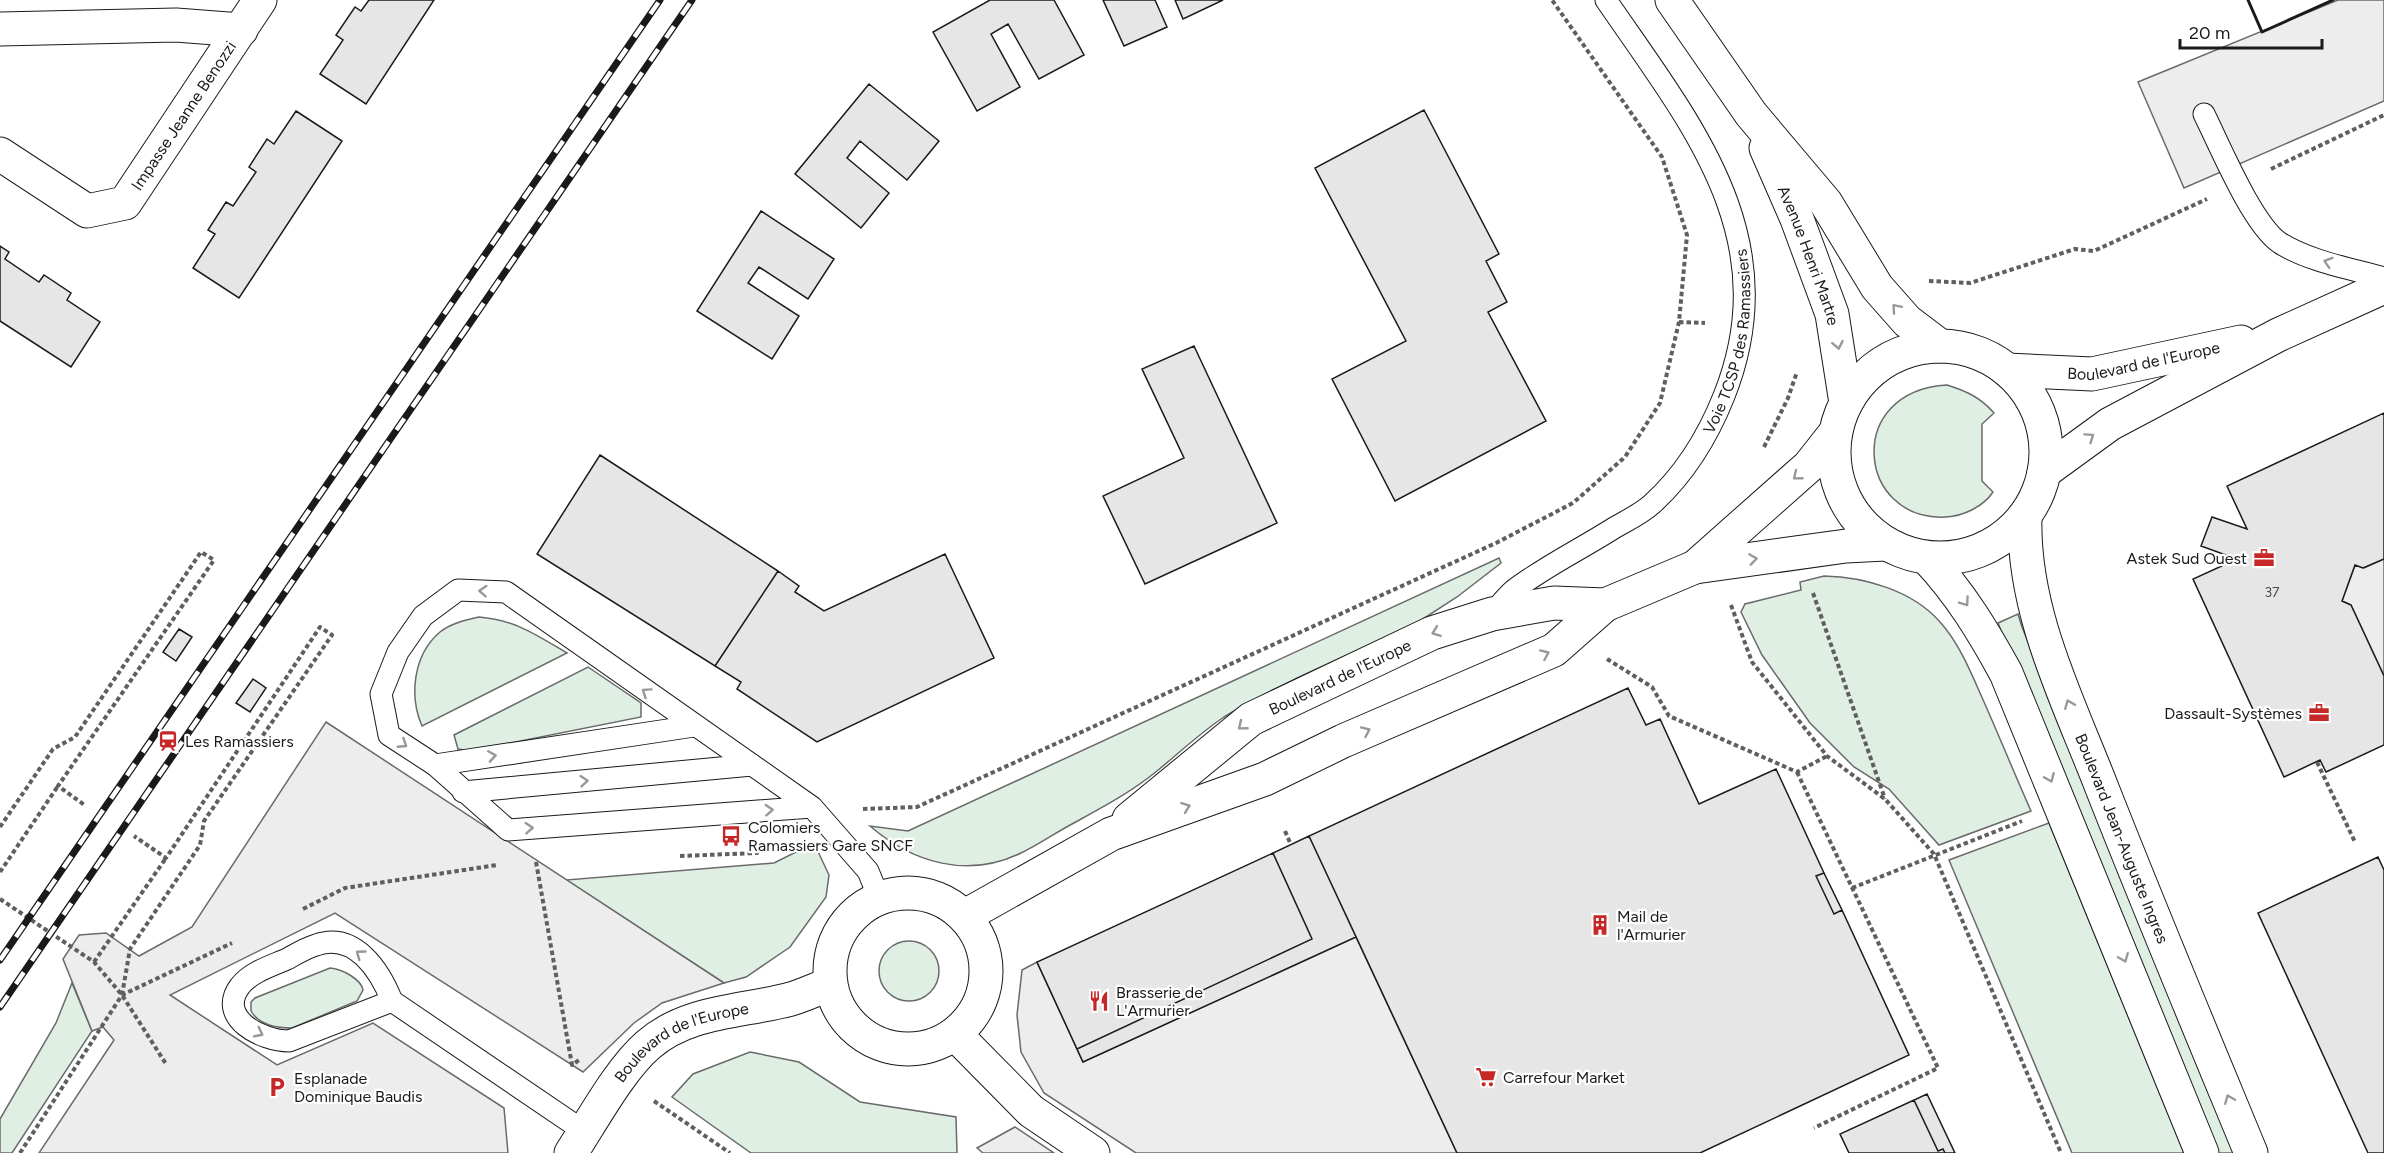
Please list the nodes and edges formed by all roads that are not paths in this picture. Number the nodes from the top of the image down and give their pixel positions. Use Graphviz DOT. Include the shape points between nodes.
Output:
graph roads {
  1 [pos="260,0"];
  2 [pos="1606,0"];
  3 [pos="1672,0"];
  4 [pos="0,29"];
  5 [pos="241,30"];
  6 [pos="1751,114"];
  7 [pos="2204,114"];
  8 [pos="0,154"];
  9 [pos="2384,278"];
  10 [pos="2384,287"];
  11 [pos="2278,335"];
  12 [pos="1940,346"];
  13 [pos="2007,369"];
  14 [pos="1841,418"];
  15 [pos="2044,472"];
  16 [pos="2025,516"];
  17 [pos="1885,544"];
  18 [pos="1927,558"];
  19 [pos="1695,567"];
  20 [pos="1605,605"];
  21 [pos="1492,614"];
  22 [pos="694,726"];
  23 [pos="435,765"];
  24 [pos="752,765"];
  25 [pos="463,792"];
  26 [pos="812,807"];
  27 [pos="1111,834"];
  28 [pos="879,898"];
  29 [pos="965,916"];
  30 [pos="830,984"];
  31 [pos="392,1001"];
  32 [pos="956,1035"];
  33 [pos="578,1142"];
  34 [pos="1093,1153"];
  35 [pos="2202,1153"];
  36 [pos="2251,1153"];
  1 -- 5 [label="main road, Impasse Jeanne Benozzi"];
  2 -- 21 [label="lane, Voie TCSP des Ramassiers" via="1706,152 1732,209 1743,268 1744,326 1732,375 1713,423 1686,466 1651,505 1513,591"];
  3 -- 6 [label="main road, Avenue Henri Martre"];
  4 -- 5 [label="main road, Impasse Jeanne Benozzi" via="176,25"];
  5 -- 8 [label="main road, Impasse Jeanne Benozzi" via="125,203 87,211"];
  12 -- 6 [label="main road, Avenue Henri Martre, one-way" via="1907,321 1877,287 1826,203"];
  6 -- 14 [label="main road, Avenue Henri Martre, one-way" via="1797,219 1832,314"];
  9 -- 7 [label="lane, one-way" via="2323,261 2279,243 2250,208"];
  10 -- 11 [label="main road, Boulevard de l'Europe"];
  11 -- 13 [label="main road, Boulevard de l'Europe" via="2092,374"];
  15 -- 11 [label="main road, Boulevard de l'Europe, one-way" via="2110,424"];
  12 -- 13 [label="main road" via="1964,349"];
  12 -- 14 [label="main road" via="1911,350 1885,361 1863,380"];
  13 -- 15 [label="main road" via="2026,390 2040,416 2046,443"];
  14 -- 17 [label="main road" via="1833,458 1838,484 1865,528"];
  14 -- 19 [label="main road, Boulevard de l'Europe, one-way" via="1809,466"];
  15 -- 16 [label="main road"];
  16 -- 18 [label="main road" via="2006,536 1982,550 1956,557"];
  36 -- 16 [label="main road, Boulevard Jean-Auguste Ingres, one-way" via="2048,651 2024,550"];
  17 -- 18 [label="main road"];
  19 -- 17 [label="main road, Boulevard de l'Europe, one-way"];
  18 -- 35 [label="main road, one-way" via="1954,586 2006,673"];
  19 -- 20 [label="main road, Boulevard de l'Europe"];
  20 -- 21 [label="main road, Boulevard de l'Europe" via="1554,603"];
  27 -- 20 [label="main road, Boulevard de l'Europe, one-way" via="1265,779 1554,650"];
  21 -- 27 [label="main road, Boulevard de l'Europe, one-way" via="1432,633 1251,719"];
  23 -- 22 [label="lane, one-way"];
  22 -- 23 [label="lane, one-way" via="506,592 458,590 423,616 399,652 381,694 389,735"];
  22 -- 24 [label="lane"];
  23 -- 25 [label="lane"];
  25 -- 24 [label="lane, one-way"];
  24 -- 26 [label="lane"];
  25 -- 26 [label="lane, one-way" via="508,830"];
  26 -- 28 [label="lane" via="868,871"];
  27 -- 29 [label="main road, Boulevard de l'Europe"];
  28 -- 29 [label="main road" via="901,892 924,894 946,902"];
  28 -- 30 [label="main road" via="860,909 840,933 830,963"];
  29 -- 32 [label="main road" via="983,946 987,970 984,994 973,1017"];
  30 -- 32 [label="main road" via="841,1014 864,1037 894,1049 926,1049"];
  30 -- 33 [label="main road, Boulevard de l'Europe" via="792,999 726,1010 683,1024 648,1045"];
  31 -- 31 [label="lane, one-way" via="376,968 364,955 334,943 318,944 249,976 234,996 233,1006 254,1032 276,1041 289,1041"];
  31 -- 33 [label="lane"];
  32 -- 34 [label="main road" via="1031,1111"];
}
